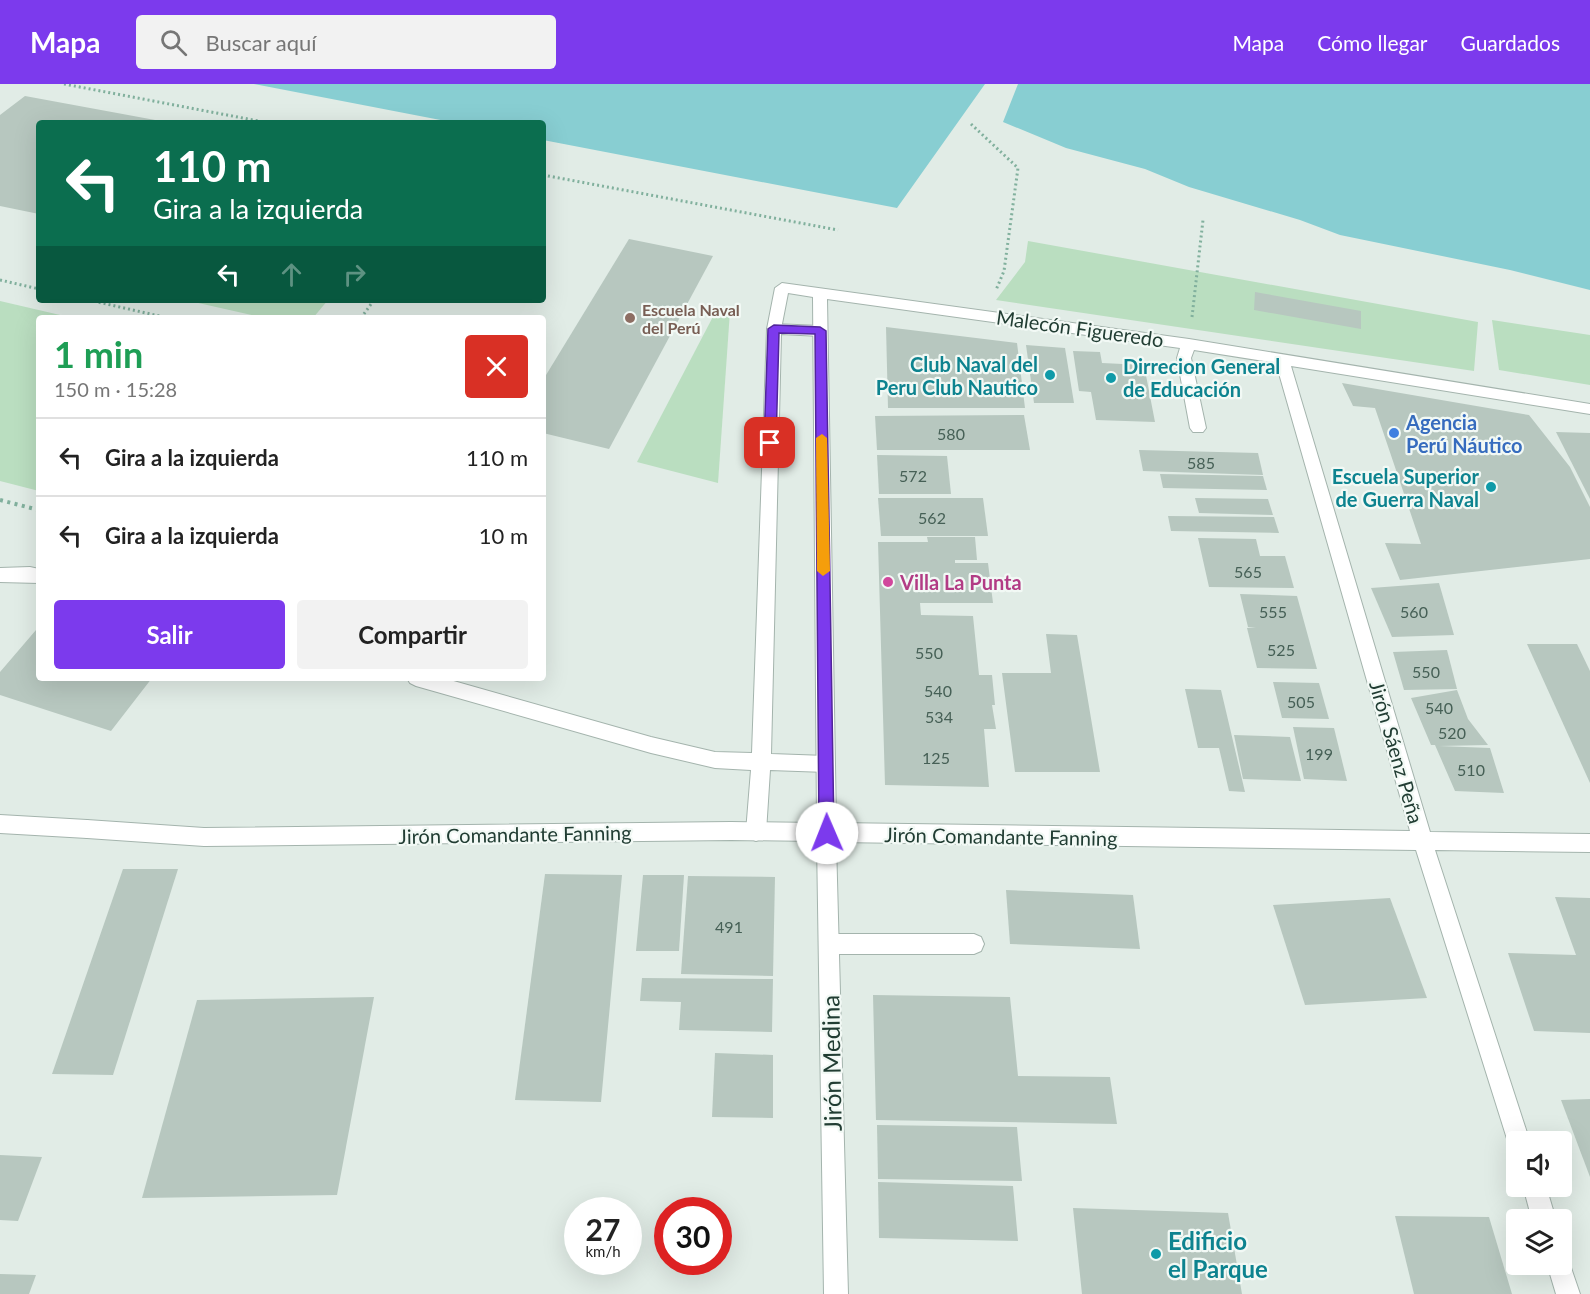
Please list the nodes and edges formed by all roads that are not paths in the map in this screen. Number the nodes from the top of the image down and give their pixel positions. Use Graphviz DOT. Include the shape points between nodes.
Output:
graph roads {
  1 [pos="820,293"];
  2 [pos="774,329"];
  3 [pos="820,331"];
  4 [pos="1189,344"];
  5 [pos="1282,360"];
  6 [pos="1590,409"];
  7 [pos="1198,428"];
  8 [pos="0,575"];
  9 [pos="36,575"];
  10 [pos="452,683"];
  11 [pos="761,763"];
  12 [pos="826,764"];
  13 [pos="0,824"];
  14 [pos="756,832"];
  15 [pos="827,833"];
  16 [pos="1423,842"];
  17 [pos="1590,843"];
  18 [pos="829,944"];
  19 [pos="974,944"];
  20 [pos="1515,1131"];
  21 [pos="1562,1275"];
  22 [pos="836,1294"];
  23 [pos="1568,1294"];
  1 -- 2 [label="street, Malecón Figueredo" via="782,288"];
  1 -- 3 [label="street, Jirón Medina"];
  1 -- 4 [label="street, Malecón Figueredo"];
  2 -- 3 [label="street"];
  2 -- 11 [label="street"];
  3 -- 12 [label="street, Jirón Medina"];
  4 -- 5 [label="street, Malecón Figueredo"];
  4 -- 7 [label="street" via="1184,358"];
  5 -- 6 [label="street, Malecón Figueredo"];
  5 -- 16 [label="street, Jirón Sáenz Peña"];
  8 -- 9 [label="street"];
  10 -- 11 [label="street" via="651,745 715,760"];
  11 -- 12 [label="street"];
  11 -- 14 [label="street"];
  12 -- 15 [label="street, Jirón Medina"];
  13 -- 14 [label="street, Jirón Comandante Fanning" via="204,837"];
  14 -- 15 [label="street, Jirón Comandante Fanning"];
  15 -- 16 [label="street, Jirón Comandante Fanning"];
  15 -- 18 [label="street, Jirón Medina"];
  16 -- 17 [label="street, Jirón Comandante Fanning"];
  16 -- 20 [label="street, Jirón Sáenz Peña"];
  18 -- 19 [label="street"];
  18 -- 22 [label="street, Jirón Medina"];
  21 -- 23 [label="street"];
}
